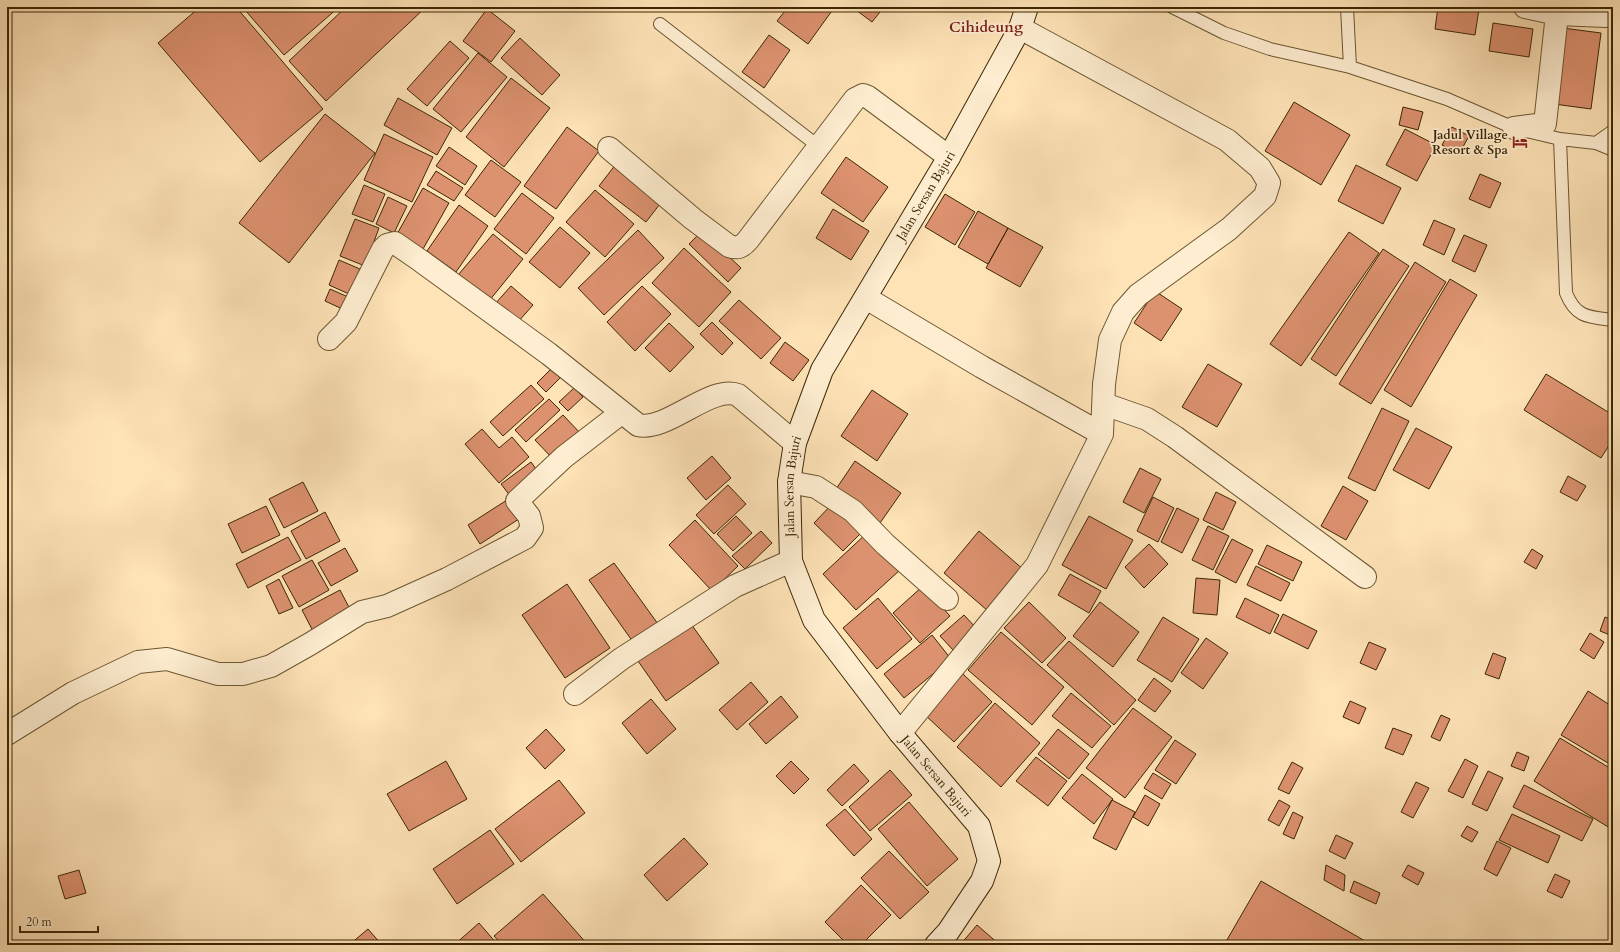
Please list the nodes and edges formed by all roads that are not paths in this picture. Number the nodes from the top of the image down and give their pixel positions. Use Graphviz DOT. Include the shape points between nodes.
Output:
graph roads {
  1 [pos="1027,7"];
  2 [pos="1172,7"];
  3 [pos="1347,7"];
  4 [pos="1525,7"];
  5 [pos="1609,13"];
  6 [pos="1557,14"];
  7 [pos="660,24"];
  8 [pos="1020,28"];
  9 [pos="1350,67"];
  10 [pos="1514,128"];
  11 [pos="1613,132"];
  12 [pos="1560,140"];
  13 [pos="1596,143"];
  14 [pos="818,146"];
  15 [pos="609,148"];
  16 [pos="1613,150"];
  17 [pos="949,157"];
  18 [pos="866,298"];
  19 [pos="1613,320"];
  20 [pos="329,339"];
  21 [pos="1104,404"];
  22 [pos="621,413"];
  23 [pos="1102,434"];
  24 [pos="795,443"];
  25 [pos="789,482"];
  26 [pos="791,561"];
  27 [pos="1365,577"];
  28 [pos="947,599"];
  29 [pos="575,694"];
  30 [pos="900,733"];
  31 [pos="7,734"];
  32 [pos="936,945"];
  1 -- 8 [label="street, Jalan Sersan Bajuri"];
  2 -- 9 [label="lane" via="1224,33 1270,49"];
  3 -- 9 [label="lane"];
  4 -- 6 [label="street"];
  5 -- 6 [label="street"];
  6 -- 10 [label="street" via="1545,124"];
  7 -- 14 [label="lane"];
  8 -- 17 [label="street, Jalan Sersan Bajuri"];
  8 -- 21 [label="street" via="1227,140 1260,168 1268,183 1265,196 1229,229 1138,296 1123,312 1110,340"];
  9 -- 10 [label="lane" via="1447,99"];
  10 -- 12 [label="lane"];
  11 -- 13 [label="lane"];
  12 -- 13 [label="lane"];
  12 -- 19 [label="lane" via="1566,292 1574,308 1582,315"];
  13 -- 16 [label="lane"];
  14 -- 15 [label="street" via="748,240 739,248 729,246 693,219"];
  14 -- 17 [label="street" via="855,99 863,95"];
  17 -- 18 [label="street, Jalan Sersan Bajuri"];
  18 -- 23 [label="street"];
  18 -- 24 [label="street, Jalan Sersan Bajuri" via="822,370"];
  20 -- 22 [label="street" via="346,322 383,249 395,243 549,354"];
  21 -- 23 [label="street"];
  21 -- 27 [label="street" via="1147,419 1175,437"];
  22 -- 24 [label="street" via="638,425 651,426 717,396 732,393 738,395"];
  22 -- 31 [label="street" via="564,457 517,501 528,516 532,528 525,538 387,606 362,612 271,666 243,674 218,674 168,659 138,662 73,693"];
  23 -- 30 [label="street" via="1038,565"];
  24 -- 25 [label="street, Jalan Sersan Bajuri"];
  25 -- 26 [label="street, Jalan Sersan Bajuri"];
  25 -- 28 [label="street" via="816,487 853,510 885,544"];
  26 -- 29 [label="street" via="735,586 621,659"];
  26 -- 30 [label="street, Jalan Sersan Bajuri" via="814,620"];
  30 -- 32 [label="street, Jalan Sersan Bajuri" via="979,826 989,861 982,881 948,932"];
}
